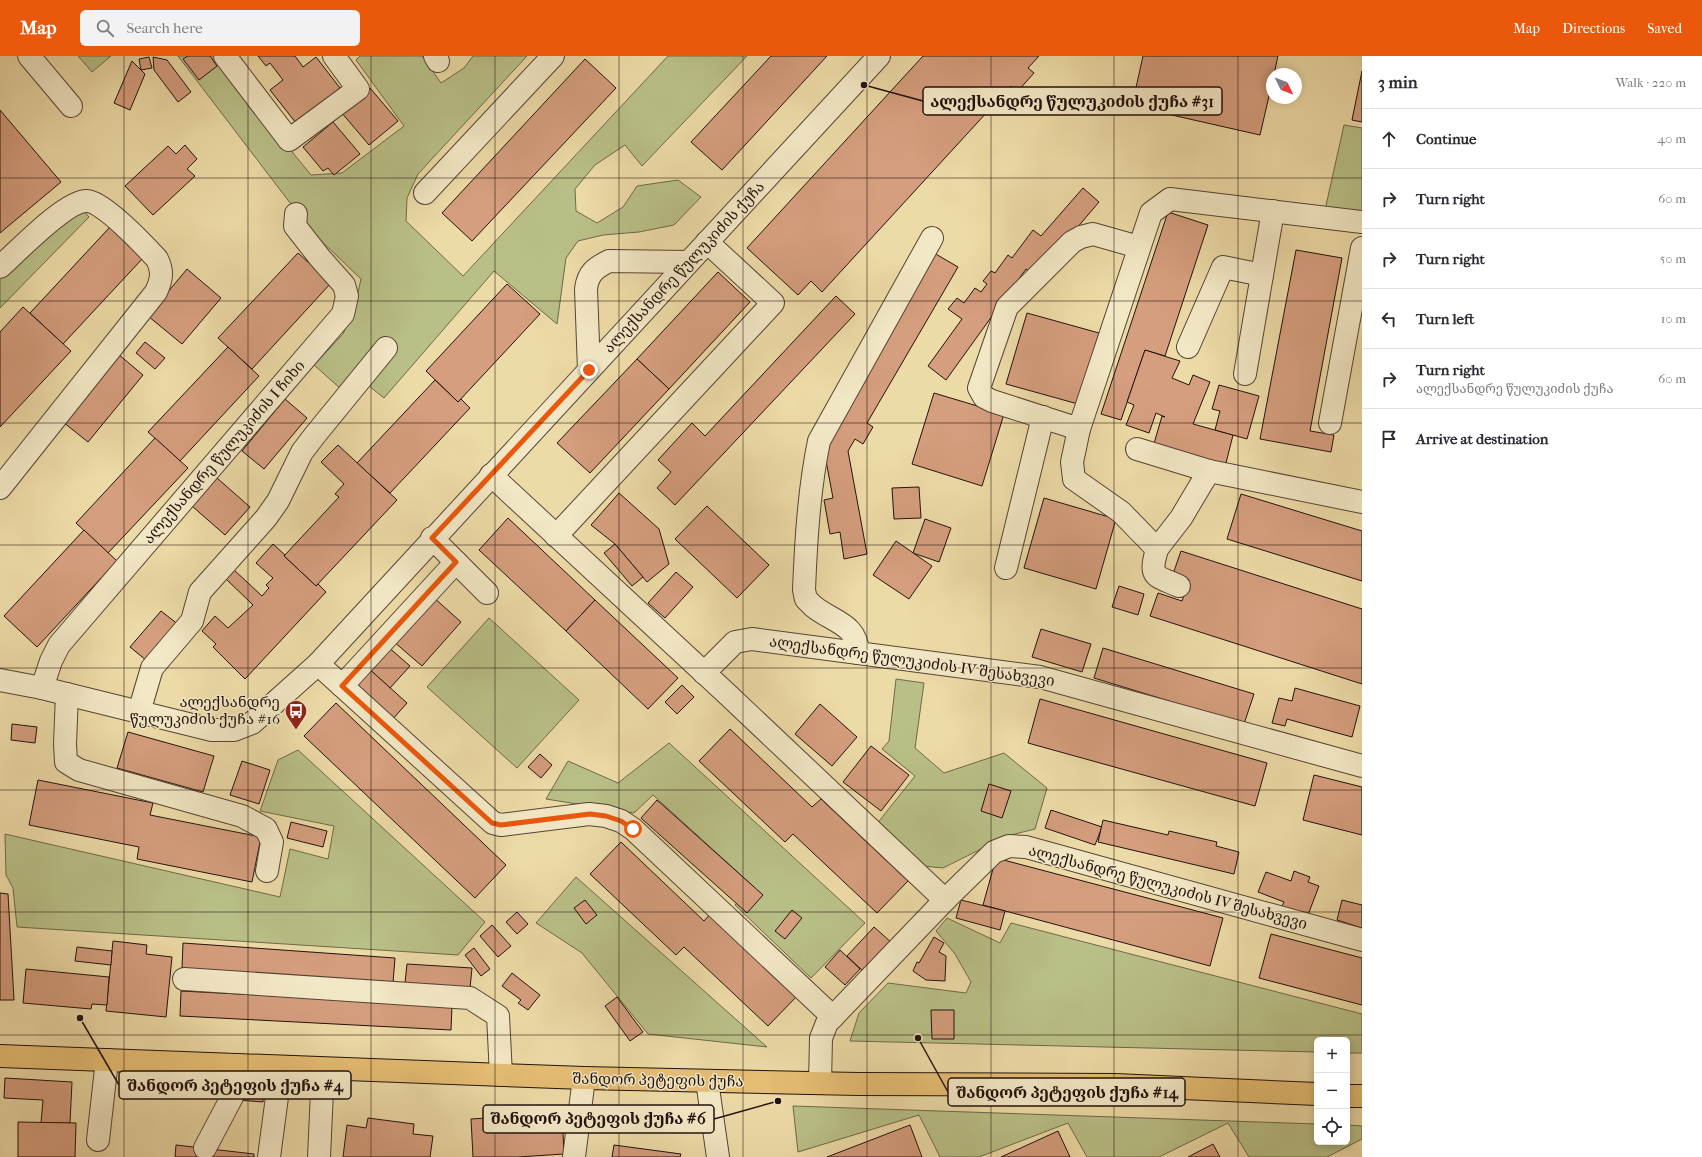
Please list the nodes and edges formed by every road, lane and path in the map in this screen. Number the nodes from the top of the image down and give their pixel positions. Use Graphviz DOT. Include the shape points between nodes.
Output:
graph roads {
  1 [pos="29,56"];
  2 [pos="225,56"];
  3 [pos="334,56"];
  4 [pos="553,56"];
  5 [pos="880,56"];
  6 [pos="71,106"];
  7 [pos="425,193"];
  8 [pos="1274,211"];
  9 [pos="296,214"];
  10 [pos="1362,222"];
  11 [pos="932,238"];
  12 [pos="707,242"];
  13 [pos="1138,247"];
  14 [pos="1362,248"];
  15 [pos="688,262"];
  16 [pos="0,267"];
  17 [pos="1262,275"];
  18 [pos="1188,346"];
  19 [pos="386,348"];
  20 [pos="589,370"];
  21 [pos="1245,374"];
  22 [pos="1043,418"];
  23 [pos="1330,423"];
  24 [pos="1079,429"];
  25 [pos="1137,448"];
  26 [pos="1209,471"];
  27 [pos="491,475"];
  28 [pos="0,488"];
  29 [pos="1362,502"];
  30 [pos="556,536"];
  31 [pos="432,538"];
  32 [pos="1157,549"];
  33 [pos="456,562"];
  34 [pos="1006,568"];
  35 [pos="1179,586"];
  36 [pos="487,593"];
  37 [pos="858,653"];
  38 [pos="318,664"];
  39 [pos="704,673"];
  40 [pos="0,680"];
  41 [pos="342,686"];
  42 [pos="42,688"];
  43 [pos="67,694"];
  44 [pos="139,712"];
  45 [pos="1362,766"];
  46 [pos="267,871"];
  47 [pos="945,900"];
  48 [pos="1362,940"];
  49 [pos="184,979"];
  50 [pos="833,1017"];
  51 [pos="0,1056"];
  52 [pos="107,1060"];
  53 [pos="239,1065"];
  54 [pos="281,1067"];
  55 [pos="323,1069"];
  56 [pos="501,1075"];
  57 [pos="584,1078"];
  58 [pos="707,1081"];
  59 [pos="820,1083"];
  60 [pos="1314,1094"];
  61 [pos="1350,1096"];
  62 [pos="1362,1096"];
  63 [pos="98,1140"];
  64 [pos="205,1148"];
  65 [pos="269,1157"];
  66 [pos="319,1157"];
  67 [pos="574,1157"];
  68 [pos="718,1157"];
  1 -- 6 [label="street"];
  2 -- 3 [label="street" via="289,140 358,89"];
  4 -- 7 [label="street"];
  5 -- 12 [label="street, ალექსანდრე წულუკიძის ქუჩა"];
  8 -- 10 [label="street"];
  8 -- 13 [label="street" via="1170,199 1151,213"];
  8 -- 17 [label="street"];
  9 -- 42 [label="street, ალექსანდრე წულუკიძის I ჩიხი" via="295,226 344,285 347,296 343,314 59,645"];
  11 -- 37 [label="street" via="819,441 812,474 804,590 807,600 817,609 852,632 858,643"];
  12 -- 15 [label="street, ალექსანდრე წულუკიძის ქუჩა"];
  12 -- 30 [label="street" via="773,303"];
  13 -- 22 [label="street" via="1093,234 1081,236 1007,307 979,388 984,397 992,401"];
  13 -- 24 [label="street"];
  14 -- 23 [label="street"];
  15 -- 20 [label="street, ალექსანდრე წულუკიძის ქუჩა"];
  15 -- 20 [label="street" via="609,261 598,266 587,278"];
  16 -- 28 [label="street" via="60,213 77,203 87,201 112,215 157,259 162,280 151,298"];
  17 -- 18 [label="street" via="1223,267"];
  17 -- 21 [label="street"];
  19 -- 44 [label="street" via="302,452 278,501 266,518 200,592 192,621 152,668"];
  20 -- 27 [label="street, ალექსანდრე წულუკიძის ქუჩა"];
  22 -- 24 [label="street"];
  22 -- 34 [label="street"];
  24 -- 32 [label="street" via="1072,462 1074,479 1121,512"];
  25 -- 26 [label="street"];
  26 -- 29 [label="street"];
  26 -- 32 [label="street" via="1181,518"];
  27 -- 30 [label="street"];
  27 -- 31 [label="street, ალექსანდრე წულუკიძის ქუჩა"];
  30 -- 39 [label="street"];
  31 -- 33 [label="street"];
  31 -- 38 [label="street, ალექსანდრე წულუკიძის ქუჩა"];
  32 -- 35 [label="street" via="1152,566 1153,572 1157,577"];
  33 -- 36 [label="street"];
  33 -- 41 [label="street"];
  37 -- 39 [label="street, ალექსანდრე წულუკიძის IV შესახვევი" via="752,639 735,642"];
  37 -- 45 [label="street, ალექსანდრე წულუკიძის IV შესახვევი" via="1040,677"];
  38 -- 41 [label="street"];
  38 -- 44 [label="street, ალექსანდრე წულუკიძის ქუჩა" via="252,723 234,730 212,730"];
  39 -- 47 [label="street"];
  40 -- 42 [label="street, ალექსანდრე წულუკიძის ქუჩა"];
  41 -- 50 [label="street" via="492,823 501,825 590,814 621,821 633,829"];
  42 -- 43 [label="street, ალექსანდრე წულუკიძის ქუჩა"];
  43 -- 44 [label="street, ალექსანდრე წულუკიძის ქუჩა"];
  43 -- 46 [label="street" via="66,762 79,770 248,819 266,829 272,842"];
  47 -- 48 [label="street, ალექსანდრე წულუკიძის IV შესახვევი" via="994,852 1009,846 1026,847"];
  47 -- 50 [label="street, ალექსანდრე წულუკიძის IV შესახვევი"];
  49 -- 56 [label="street" via="470,998 498,1016"];
  50 -- 59 [label="street, ალექსანდრე წულუკიძის IV შესახვევი" via="827,1023 821,1038"];
  51 -- 52 [label="main road, შანდორ პეტეფის ქუჩა"];
  52 -- 53 [label="main road, შანდორ პეტეფის ქუჩა"];
  52 -- 63 [label="street"];
  53 -- 54 [label="main road, შანდორ პეტეფის ქუჩა"];
  53 -- 64 [label="street" via="232,1097"];
  54 -- 55 [label="main road, შანდორ პეტეფის ქუჩა"];
  54 -- 65 [label="street"];
  55 -- 56 [label="main road, შანდორ პეტეფის ქუჩა"];
  55 -- 66 [label="street"];
  56 -- 57 [label="main road, შანდორ პეტეფის ქუჩა"];
  57 -- 58 [label="main road, შანდორ პეტეფის ქუჩა"];
  57 -- 67 [label="street"];
  58 -- 59 [label="main road, შანდორ პეტეფის ქუჩა"];
  58 -- 68 [label="street"];
  59 -- 60 [label="main road, შანდორ პეტეფის ქუჩა" via="1115,1085"];
  61 -- 62 [label="main road"];
}
